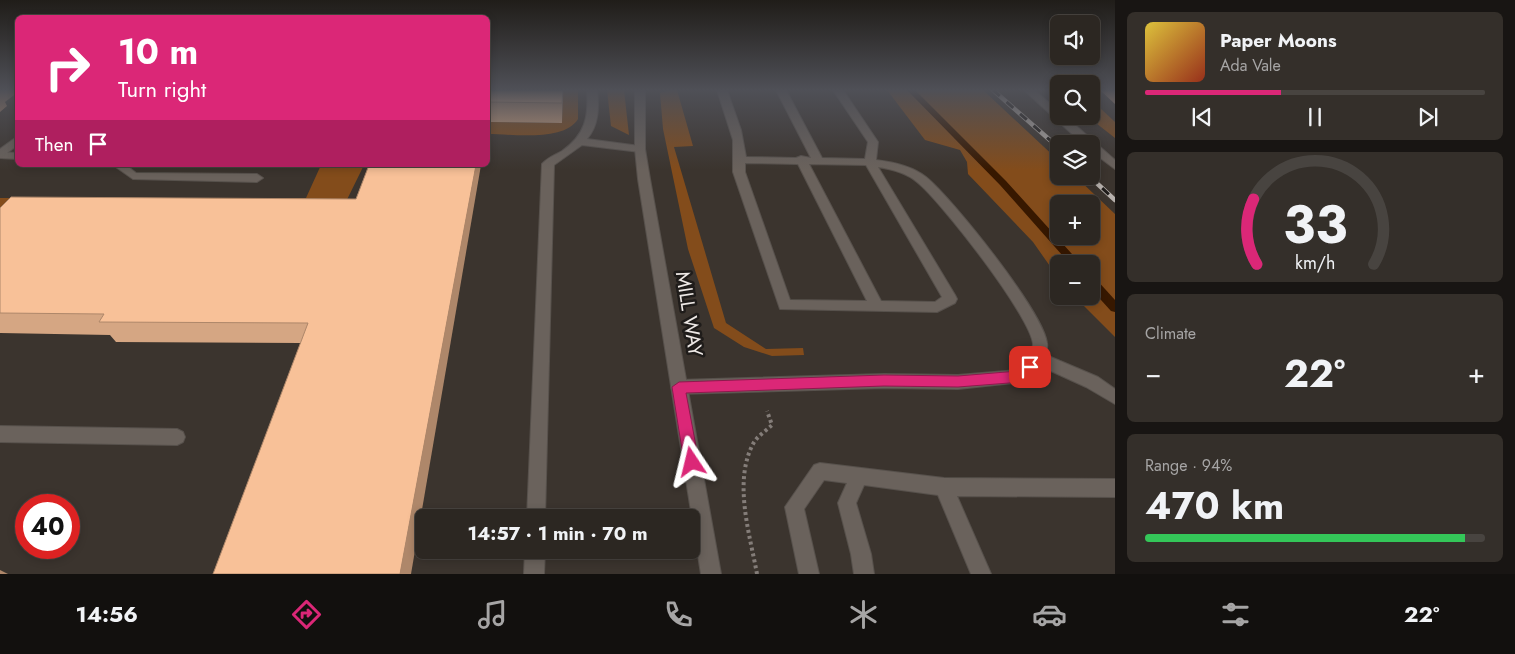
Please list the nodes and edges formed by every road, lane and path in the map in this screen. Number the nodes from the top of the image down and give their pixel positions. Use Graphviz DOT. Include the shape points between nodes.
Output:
graph roads {
  1 [pos="594,117"];
  2 [pos="640,117"];
  3 [pos="732,117"];
  4 [pos="795,117"];
  5 [pos="856,117"];
  6 [pos="1060,117"];
  7 [pos="1081,135"];
  8 [pos="15,142"];
  9 [pos="582,142"];
  10 [pos="640,149"];
  11 [pos="1100,152"];
  12 [pos="0,155"];
  13 [pos="15,156"];
  14 [pos="741,160"];
  15 [pos="801,160"];
  16 [pos="818,160"];
  17 [pos="870,162"];
  18 [pos="1115,166"];
  19 [pos="122,167"];
  20 [pos="257,178"];
  21 [pos="876,305"];
  22 [pos="1038,358"];
  23 [pos="757,384"];
  24 [pos="679,387"];
  25 [pos="1115,397"];
  26 [pos="0,434"];
  27 [pos="177,437"];
  28 [pos="860,474"];
  29 [pos="944,487"];
  30 [pos="1115,488"];
  31 [pos="536,509"];
  32 [pos="535,559"];
  33 [pos="534,574"];
  34 [pos="711,574"];
  35 [pos="758,574"];
  36 [pos="809,574"];
  37 [pos="864,574"];
  38 [pos="981,574"];
  1 -- 9 [label="street"];
  2 -- 10 [label="street, MILL WAY"];
  3 -- 14 [label="street" via="740,139"];
  4 -- 16 [label="street"];
  5 -- 17 [label="street" via="873,142"];
  6 -- 7 [label="street"];
  8 -- 12 [label="street"];
  9 -- 10 [label="street"];
  9 -- 31 [label="street" via="548,164"];
  10 -- 24 [label="street, MILL WAY"];
  11 -- 18 [label="lane"];
  12 -- 13 [label="street"];
  14 -- 15 [label="street"];
  14 -- 21 [label="street" via="739,172 786,305"];
  15 -- 16 [label="street"];
  15 -- 21 [label="street"];
  16 -- 17 [label="street"];
  17 -- 21 [label="street" via="950,299 938,307"];
  17 -- 22 [label="street" via="895,166 921,179 968,230 1027,315 1040,344"];
  19 -- 20 [label="street" via="133,176"];
  22 -- 23 [label="street" via="1022,376 958,382"];
  22 -- 25 [label="street" via="1092,382"];
  23 -- 24 [label="street"];
  23 -- 35 [label="path" via="772,425 753,443 744,471 749,530"];
  24 -- 34 [label="street, MILL WAY"];
  26 -- 27 [label="street"];
  28 -- 29 [label="street"];
  28 -- 36 [label="street" via="820,471 794,507"];
  28 -- 37 [label="street" via="848,503"];
  29 -- 30 [label="street"];
  29 -- 38 [label="street"];
  32 -- 33 [label="street"];
}
